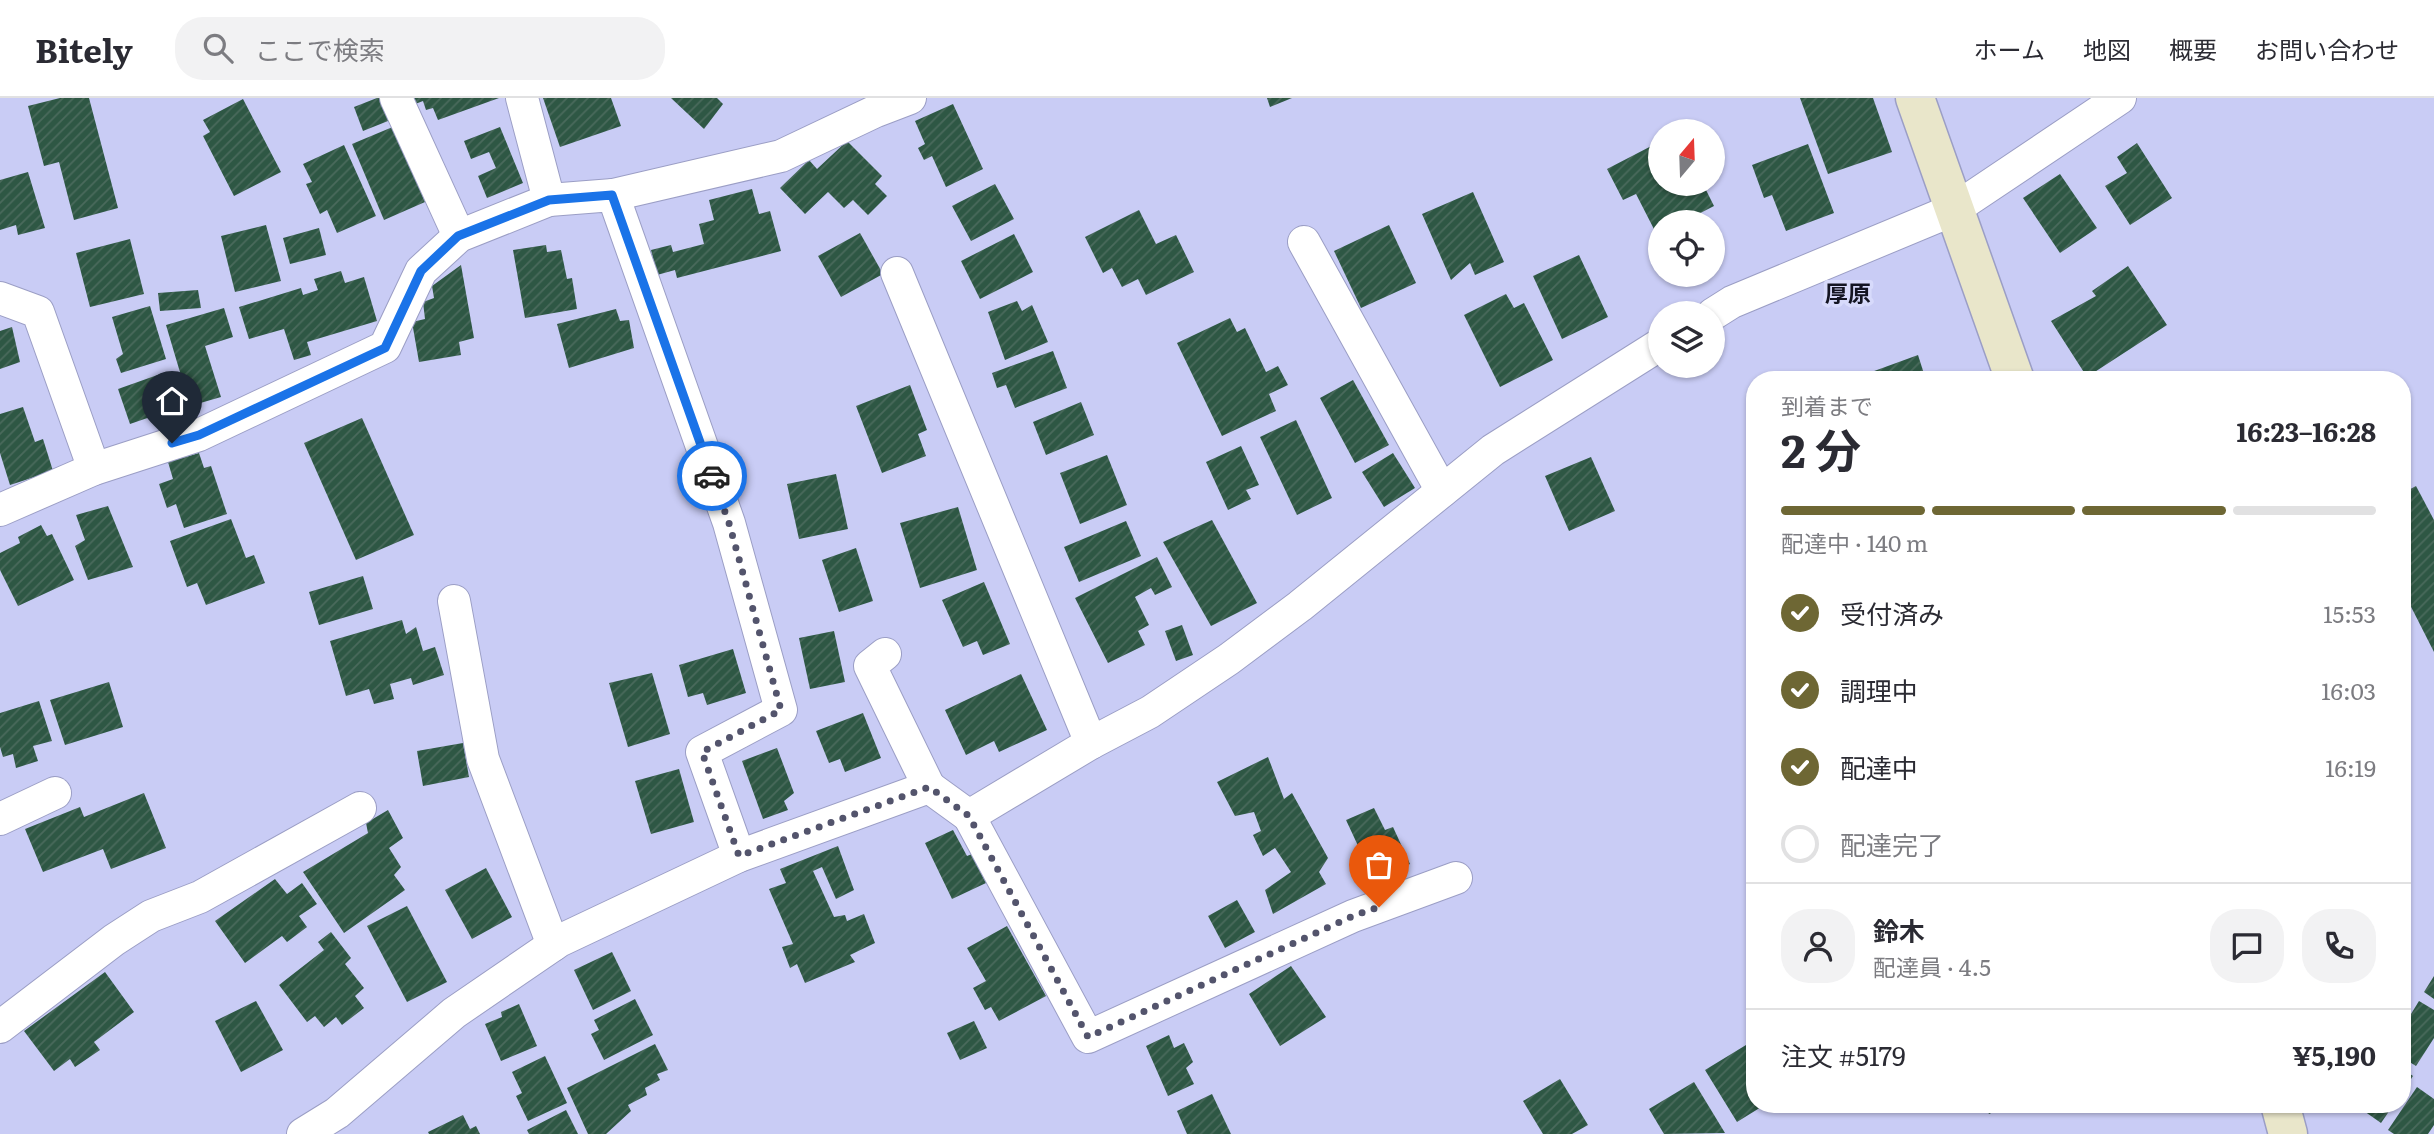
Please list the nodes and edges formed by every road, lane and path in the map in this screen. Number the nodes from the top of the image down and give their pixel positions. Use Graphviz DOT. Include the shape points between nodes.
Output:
graph roads {
  1 [pos="396,98"];
  2 [pos="522,98"];
  3 [pos="910,98"];
  4 [pos="1915,98"];
  5 [pos="2120,98"];
  6 [pos="612,195"];
  7 [pos="549,200"];
  8 [pos="1953,209"];
  9 [pos="458,236"];
  10 [pos="1304,242"];
  11 [pos="897,273"];
  12 [pos="0,298"];
  13 [pos="1725,306"];
  14 [pos="1648,352"];
  15 [pos="2012,371"];
  16 [pos="94,469"];
  17 [pos="1442,491"];
  18 [pos="0,510"];
  19 [pos="454,601"];
  20 [pos="885,654"];
  21 [pos="1091,743"];
  22 [pos="929,787"];
  23 [pos="55,793"];
  24 [pos="360,808"];
  25 [pos="969,816"];
  26 [pos="0,819"];
  27 [pos="739,856"];
  28 [pos="1456,878"];
  29 [pos="553,945"];
  30 [pos="0,1027"];
  31 [pos="2282,1113"];
  32 [pos="303,1134"];
  33 [pos="2288,1134"];
  1 -- 9 [label="street"];
  2 -- 7 [label="street"];
  3 -- 6 [label="street" via="781,156"];
  4 -- 8 [label="street"];
  5 -- 8 [label="street"];
  6 -- 7 [label="street"];
  6 -- 27 [label="street" via="729,523 781,710 702,752"];
  7 -- 9 [label="street"];
  8 -- 13 [label="street"];
  8 -- 15 [label="street"];
  9 -- 16 [label="street" via="421,271 385,348 199,435"];
  10 -- 17 [label="street"];
  11 -- 21 [label="street"];
  12 -- 16 [label="street" via="38,312"];
  14 -- 17 [label="street" via="1493,450"];
  16 -- 18 [label="street"];
  17 -- 21 [label="street" via="1229,659 1150,712"];
  19 -- 29 [label="street" via="483,759"];
  20 -- 22 [label="street" via="870,666"];
  21 -- 25 [label="street"];
  22 -- 25 [label="street"];
  22 -- 27 [label="street"];
  23 -- 26 [label="street"];
  24 -- 30 [label="street" via="200,897 151,916"];
  25 -- 28 [label="street" via="1088,1037 1353,916"];
  27 -- 29 [label="street"];
  29 -- 32 [label="street" via="454,1013 337,1113"];
  31 -- 33 [label="street"];
}
